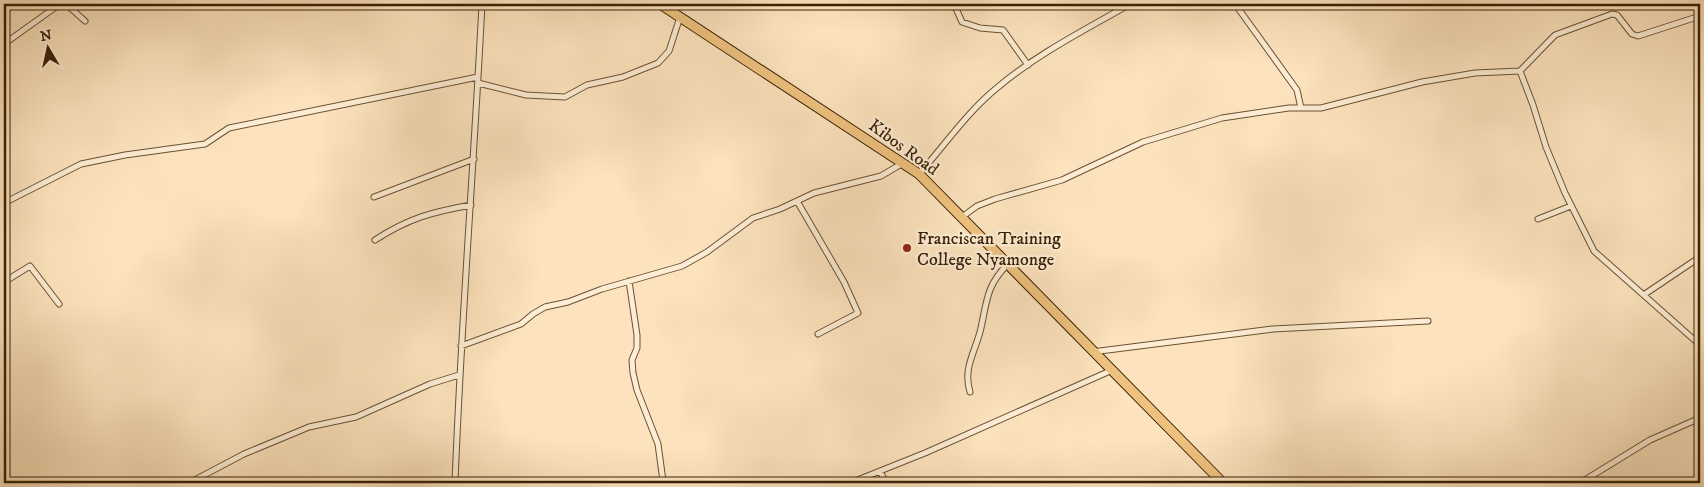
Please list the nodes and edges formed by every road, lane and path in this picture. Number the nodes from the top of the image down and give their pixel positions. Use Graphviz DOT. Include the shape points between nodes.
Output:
graph roads {
  1 [pos="60,4"];
  2 [pos="66,4"];
  3 [pos="482,4"];
  4 [pos="660,4"];
  5 [pos="954,4"];
  6 [pos="1130,4"];
  7 [pos="1235,4"];
  8 [pos="680,16"];
  9 [pos="1700,16"];
  10 [pos="85,21"];
  11 [pos="4,44"];
  12 [pos="1028,65"];
  13 [pos="1520,70"];
  14 [pos="478,80"];
  15 [pos="1301,108"];
  16 [pos="474,159"];
  17 [pos="903,163"];
  18 [pos="919,174"];
  19 [pos="374,197"];
  20 [pos="797,201"];
  21 [pos="4,203"];
  22 [pos="471,205"];
  23 [pos="1571,206"];
  24 [pos="962,217"];
  25 [pos="1538,220"];
  26 [pos="375,240"];
  27 [pos="1700,257"];
  28 [pos="1008,265"];
  29 [pos="630,281"];
  30 [pos="4,282"];
  31 [pos="1644,294"];
  32 [pos="59,304"];
  33 [pos="1428,321"];
  34 [pos="818,334"];
  35 [pos="1700,345"];
  36 [pos="462,346"];
  37 [pos="1092,352"];
  38 [pos="1110,371"];
  39 [pos="459,375"];
  40 [pos="970,392"];
  41 [pos="1700,418"];
  42 [pos="880,471"];
  43 [pos="663,481"];
  44 [pos="189,483"];
  45 [pos="455,483"];
  46 [pos="850,483"];
  47 [pos="886,483"];
  48 [pos="1223,483"];
  49 [pos="1580,483"];
  1 -- 11 [label="street"];
  2 -- 10 [label="street"];
  3 -- 14 [label="street"];
  4 -- 8 [label="main road, Kibos Road"];
  5 -- 12 [label="street" via="962,22 1003,30"];
  6 -- 12 [label="street"];
  7 -- 15 [label="street" via="1296,90"];
  8 -- 14 [label="street" via="669,51 658,63 624,77 587,85 565,97 526,95"];
  8 -- 17 [label="main road, Kibos Road"];
  9 -- 13 [label="street" via="1638,36 1632,34 1617,15 1605,16 1555,35"];
  12 -- 18 [label="street" via="984,99"];
  13 -- 15 [label="street" via="1466,74 1329,107"];
  13 -- 23 [label="street" via="1546,147"];
  14 -- 16 [label="street"];
  14 -- 21 [label="street" via="229,128 205,144 81,164"];
  15 -- 24 [label="street" via="1222,118 1143,142 1062,180 995,198"];
  16 -- 19 [label="street"];
  16 -- 22 [label="street"];
  17 -- 18 [label="main road, Kibos Road"];
  17 -- 20 [label="street" via="881,176 814,193"];
  18 -- 24 [label="main road, Kibos Road"];
  20 -- 29 [label="street" via="752,218 696,259"];
  20 -- 34 [label="street" via="844,282 858,313"];
  22 -- 26 [label="street" via="427,213 399,224"];
  22 -- 36 [label="street"];
  23 -- 25 [label="street"];
  23 -- 31 [label="street" via="1597,257"];
  24 -- 28 [label="main road, Kibos Road"];
  27 -- 31 [label="street"];
  28 -- 37 [label="main road, Kibos Road"];
  28 -- 40 [label="street" via="997,276 985,300 979,335 966,373"];
  29 -- 36 [label="street" via="545,307 521,324"];
  29 -- 43 [label="street" via="637,335 633,372 658,444"];
  30 -- 32 [label="street" via="30,266"];
  31 -- 35 [label="street"];
  33 -- 37 [label="street" via="1273,329"];
  36 -- 39 [label="street"];
  37 -- 38 [label="main road, Kibos Road"];
  38 -- 42 [label="street"];
  38 -- 48 [label="main road, Kibos Road"];
  39 -- 44 [label="street" via="430,384 356,417 309,427 266,444"];
  39 -- 45 [label="street"];
  41 -- 49 [label="street" via="1650,440"];
  42 -- 46 [label="street"];
  42 -- 47 [label="street"];
}
